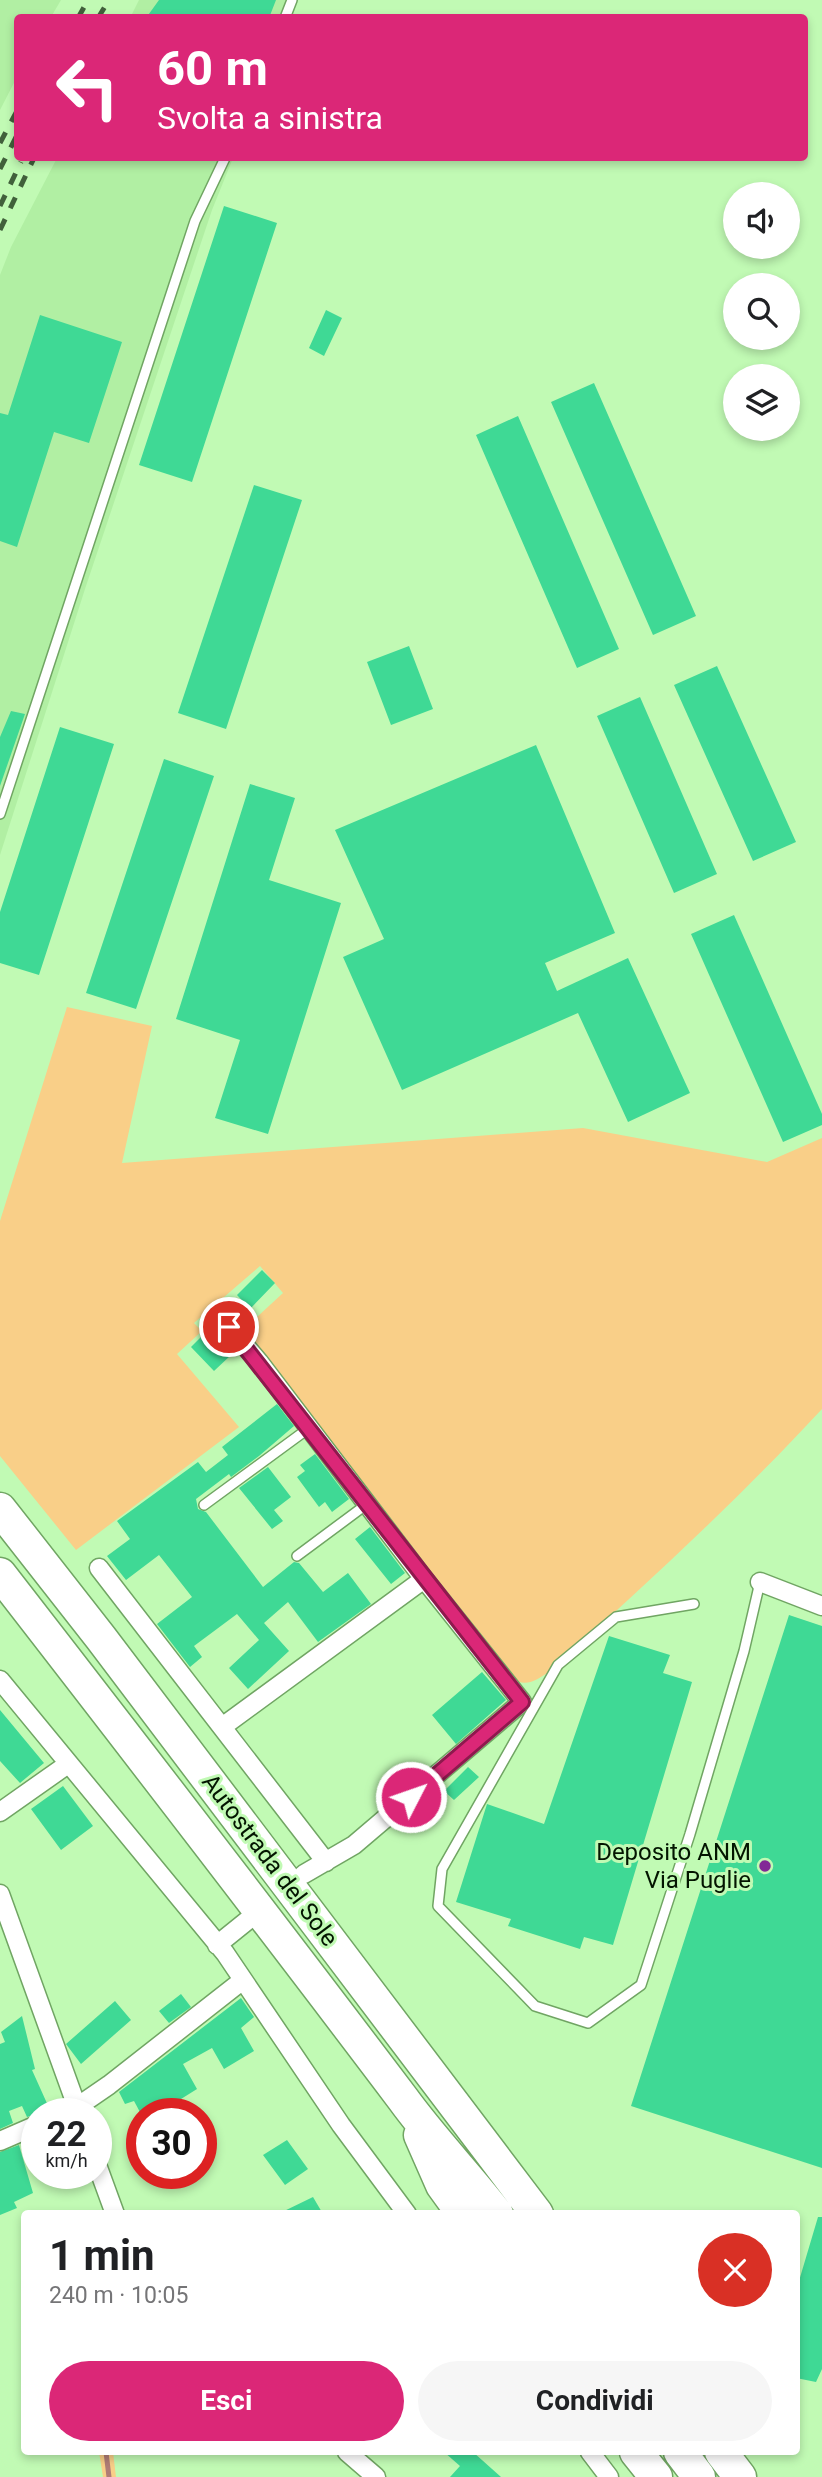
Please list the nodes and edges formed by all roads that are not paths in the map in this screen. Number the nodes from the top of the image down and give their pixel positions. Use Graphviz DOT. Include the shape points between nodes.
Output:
graph roads {
  1 [pos="224,161"];
  2 [pos="0,814"];
  3 [pos="229,1327"];
  4 [pos="309,1428"];
  5 [pos="367,1504"];
  6 [pos="204,1505"];
  7 [pos="0,1509"];
  8 [pos="297,1556"];
  9 [pos="99,1568"];
  10 [pos="0,1574"];
  11 [pos="424,1579"];
  12 [pos="760,1582"];
  13 [pos="694,1604"];
  14 [pos="822,1606"];
  15 [pos="0,1680"];
  16 [pos="222,1727"];
  17 [pos="68,1763"];
  18 [pos="0,1812"];
  19 [pos="326,1861"];
  20 [pos="304,1874"];
  21 [pos="0,1894"];
  22 [pos="248,1920"];
  23 [pos="217,1945"];
  24 [pos="243,1980"];
  25 [pos="68,2098"];
  26 [pos="92,2098"];
  27 [pos="404,2102"];
  28 [pos="21,2132"];
  29 [pos="0,2141"];
  30 [pos="106,2189"];
  31 [pos="114,2210"];
  32 [pos="404,2210"];
  33 [pos="460,2210"];
  34 [pos="494,2210"];
  35 [pos="534,2210"];
  36 [pos="350,2455"];
  37 [pos="592,2455"];
  38 [pos="638,2455"];
  39 [pos="682,2455"];
  40 [pos="723,2455"];
  41 [pos="376,2477"];
  42 [pos="609,2477"];
  43 [pos="656,2477"];
  44 [pos="699,2477"];
  45 [pos="740,2477"];
  1 -- 2 [label="lane" via="195,220"];
  3 -- 4 [label="street"];
  4 -- 5 [label="street"];
  4 -- 6 [label="lane"];
  5 -- 8 [label="lane"];
  5 -- 11 [label="street"];
  7 -- 35 [label="highway, Autostrada del Sole"];
  9 -- 16 [label="street"];
  10 -- 27 [label="highway, Autostrada del Sole"];
  11 -- 16 [label="street"];
  11 -- 19 [label="street" via="522,1702 354,1845"];
  12 -- 13 [label="lane" via="694,1821 641,1985 588,2023 535,2006 438,1906 442,1869 558,1665 616,1617"];
  12 -- 14 [label="street"];
  15 -- 17 [label="street"];
  16 -- 19 [label="street"];
  17 -- 18 [label="street"];
  17 -- 23 [label="street"];
  19 -- 20 [label="street"];
  21 -- 25 [label="street"];
  22 -- 23 [label="street"];
  23 -- 24 [label="street"];
  24 -- 26 [label="street"];
  24 -- 32 [label="street"];
  27 -- 33 [label="highway" via="442,2185"];
  27 -- 34 [label="highway, Autostrada del Sole"];
  28 -- 29 [label="street"];
  30 -- 31 [label="street"];
  36 -- 41 [label="street"];
  37 -- 42 [label="street"];
  38 -- 43 [label="highway"];
  39 -- 44 [label="highway"];
  40 -- 45 [label="highway"];
}
